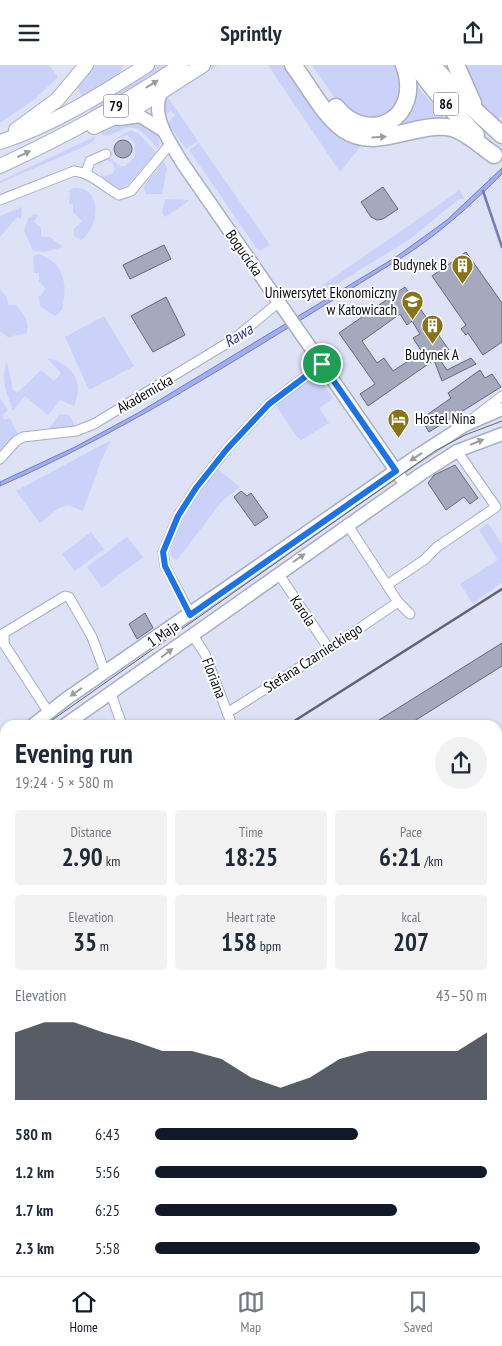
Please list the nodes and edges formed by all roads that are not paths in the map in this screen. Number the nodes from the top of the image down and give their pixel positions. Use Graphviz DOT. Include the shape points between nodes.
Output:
graph roads {
  1 [pos="86,65"];
  2 [pos="147,65"];
  3 [pos="181,65"];
  4 [pos="203,65"];
  5 [pos="293,65"];
  6 [pos="307,65"];
  7 [pos="404,65"];
  8 [pos="415,65"];
  9 [pos="432,65"];
  10 [pos="456,65"];
  11 [pos="161,93"];
  12 [pos="477,112"];
  13 [pos="110,121"];
  14 [pos="164,131"];
  15 [pos="498,131"];
  16 [pos="0,141"];
  17 [pos="478,141"];
  18 [pos="49,143"];
  19 [pos="171,143"];
  20 [pos="106,154"];
  21 [pos="498,159"];
  22 [pos="0,166"];
  23 [pos="86,173"];
  24 [pos="0,200"];
  25 [pos="283,307"];
  26 [pos="322,364"];
  27 [pos="502,396"];
  28 [pos="502,409"];
  29 [pos="466,425"];
  30 [pos="502,434"];
  31 [pos="457,451"];
  32 [pos="0,459"];
  33 [pos="396,471"];
  34 [pos="405,484"];
  35 [pos="347,524"];
  36 [pos="278,573"];
  37 [pos="387,585"];
  38 [pos="398,602"];
  39 [pos="410,614"];
  40 [pos="190,615"];
  41 [pos="192,634"];
  42 [pos="329,649"];
  43 [pos="105,672"];
  44 [pos="111,694"];
  45 [pos="49,713"];
  46 [pos="227,713"];
  47 [pos="40,720"];
  48 [pos="72,720"];
  49 [pos="120,720"];
  50 [pos="230,720"];
  1 -- 16 [label="main road" via="66,92"];
  2 -- 16 [label="main road, 79" via="49,123"];
  18 -- 3 [label="main road, 79, one-way" via="117,106"];
  4 -- 11 [label="main road, 79"];
  5 -- 17 [label="highway, one-way" via="331,119 352,134 381,138 447,127"];
  6 -- 7 [label="highway" via="344,116 356,123 372,125 391,120 403,109 410,90"];
  8 -- 17 [label="highway, 86"];
  9 -- 12 [label="highway, 86"];
  10 -- 12 [label="highway"];
  11 -- 13 [label="main road, 79"];
  11 -- 14 [label="street, Bogucicka" via="158,106"];
  12 -- 15 [label="highway, 86"];
  13 -- 14 [label="street, Bogucicka" via="140,116"];
  13 -- 18 [label="main road, 79"];
  14 -- 19 [label="street, Bogucicka"];
  17 -- 21 [label="highway"];
  22 -- 18 [label="main road, 79, one-way"];
  19 -- 23 [label="street" via="131,191 124,194 119,195"];
  19 -- 25 [label="street, Bogucicka"];
  20 -- 23 [label="street" via="90,161"];
  23 -- 24 [label="street" via="68,172"];
  25 -- 26 [label="street, Bogucicka"];
  25 -- 32 [label="street, Akademicka" via="94,424 76,431 23,437"];
  26 -- 33 [label="street, Bogucicka"];
  26 -- 40 [label="street" via="269,404 222,455 178,516 163,552 165,566"];
  27 -- 29 [label="street, 1 Maja"];
  28 -- 29 [label="street, 1 Maja"];
  29 -- 33 [label="street, 1 Maja, one-way"];
  31 -- 30 [label="street, 1 Maja, one-way"];
  31 -- 34 [label="street, 1 Maja"];
  31 -- 37 [label="street" via="496,507"];
  33 -- 34 [label="street, Bogucicka"];
  33 -- 40 [label="street, 1 Maja"];
  34 -- 35 [label="street, 1 Maja"];
  36 -- 35 [label="street, 1 Maja, one-way"];
  35 -- 37 [label="street"];
  36 -- 41 [label="street, 1 Maja"];
  36 -- 42 [label="street, Karola"];
  37 -- 38 [label="street"];
  38 -- 39 [label="street"];
  38 -- 42 [label="street, Stefana Czarnieckiego"];
  40 -- 43 [label="street, 1 Maja"];
  44 -- 41 [label="street, 1 Maja, one-way"];
  41 -- 46 [label="street, Floriana" via="205,654"];
  42 -- 46 [label="street, Stefana Czarnieckiego"];
  43 -- 45 [label="street, 1 Maja, one-way"];
  43 -- 45 [label="street" via="92,637 74,603 65,595 4,633 3,638"];
  44 -- 48 [label="street, 1 Maja"];
  44 -- 49 [label="street"];
  45 -- 47 [label="street, 1 Maja"];
  46 -- 50 [label="street, Floriana"];
}
